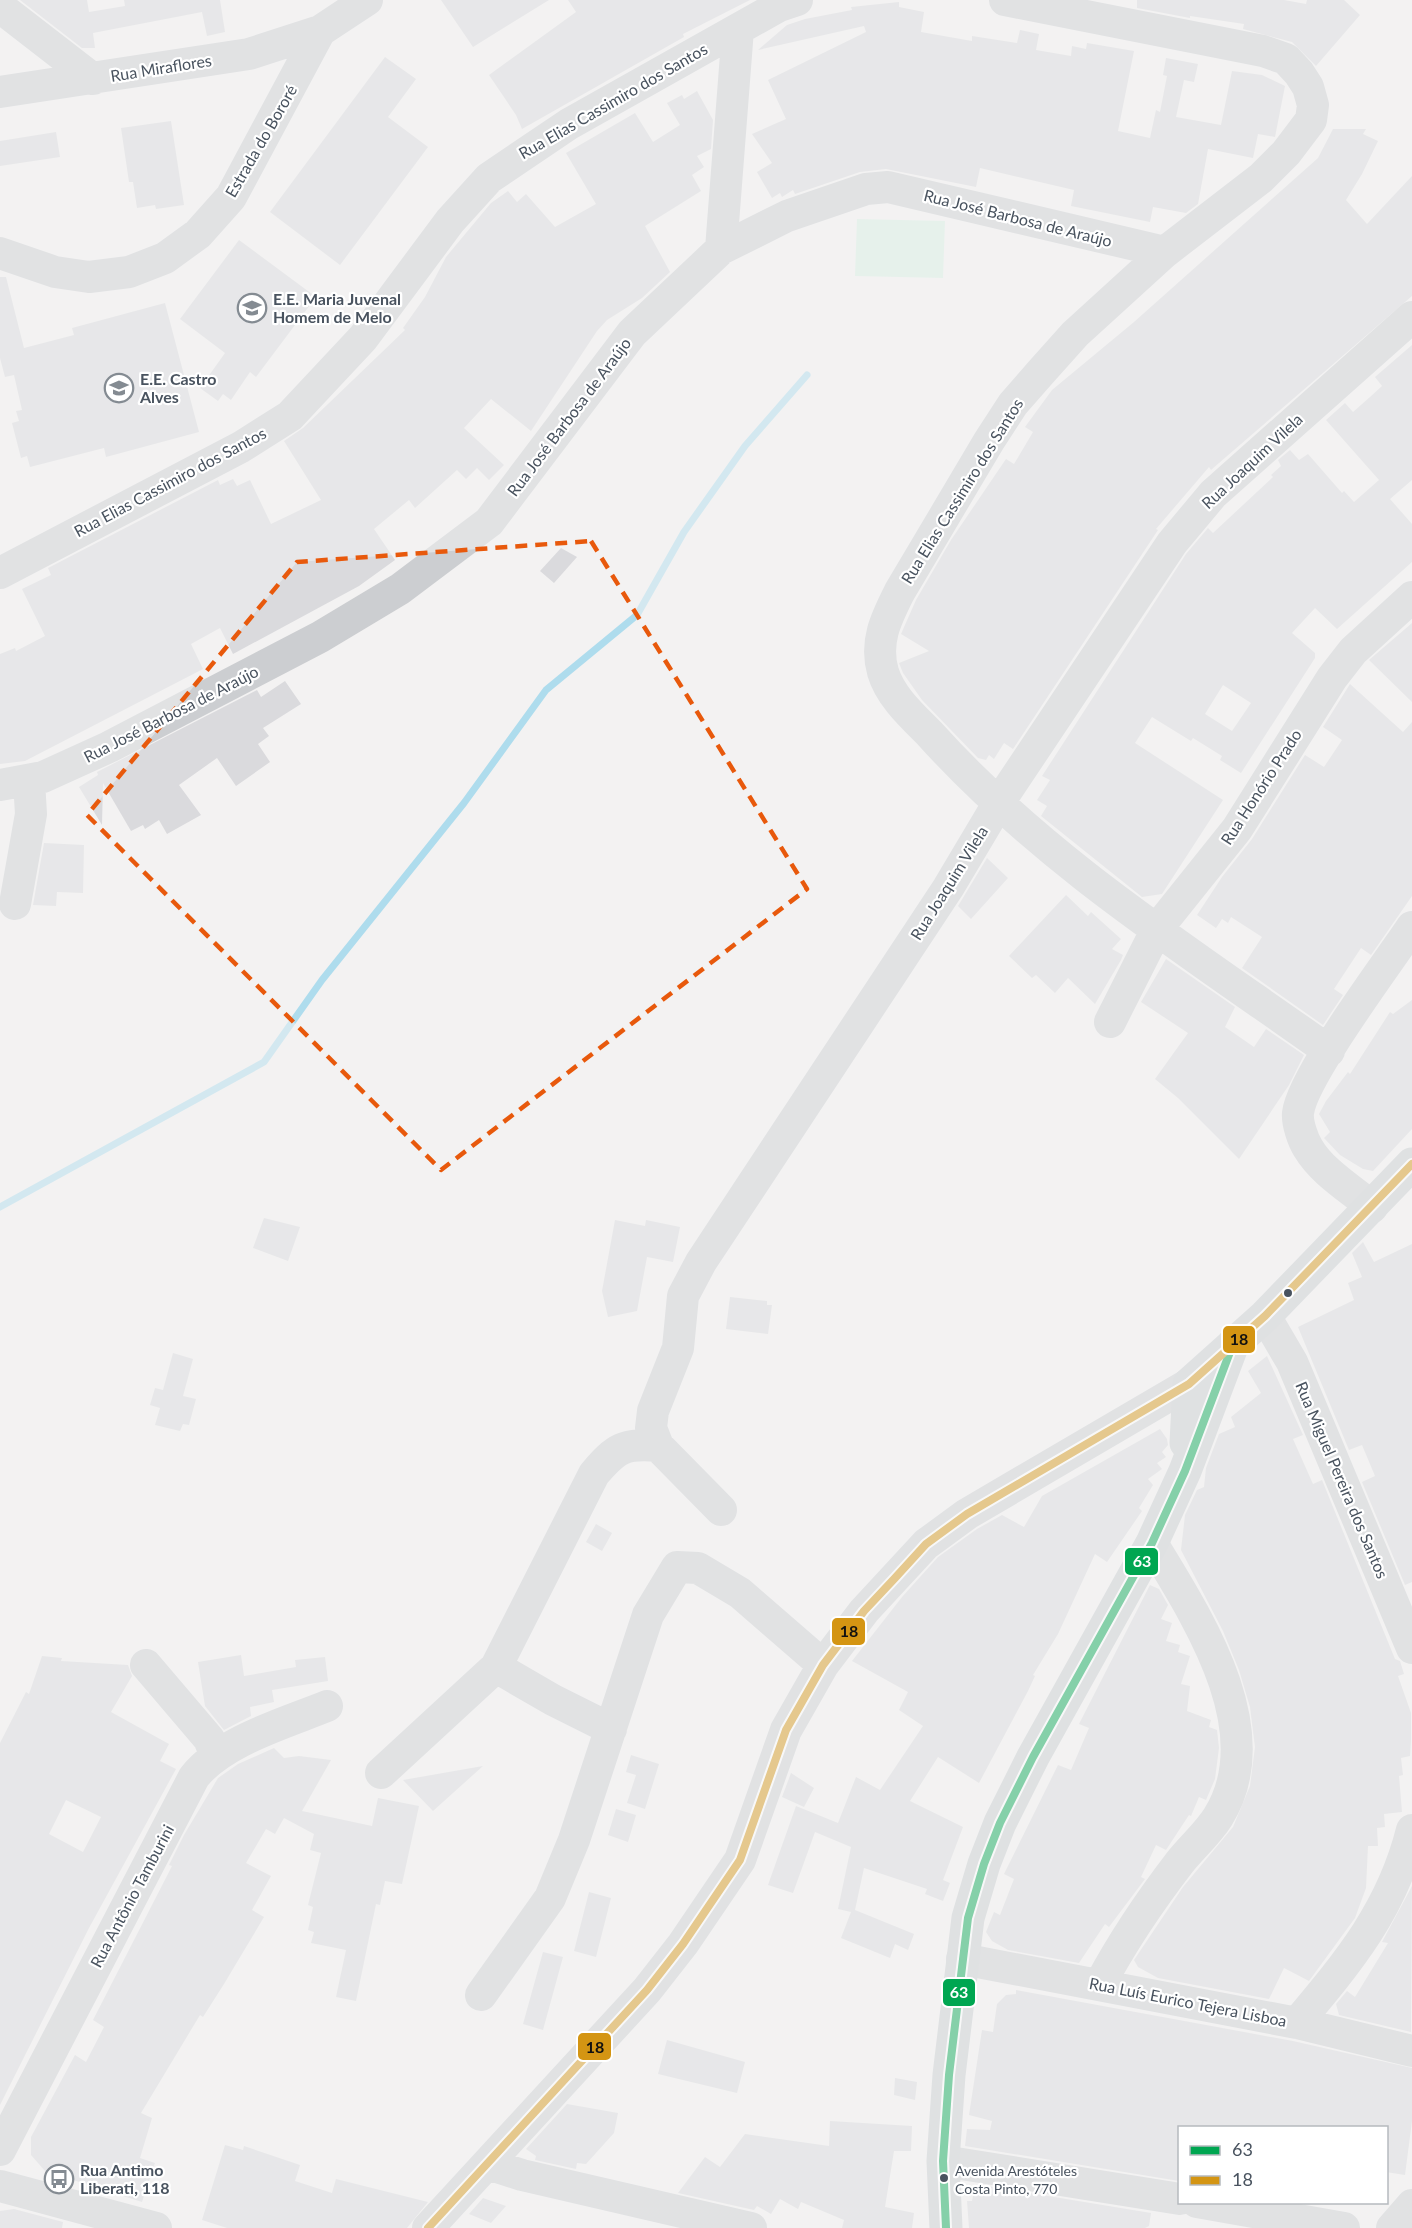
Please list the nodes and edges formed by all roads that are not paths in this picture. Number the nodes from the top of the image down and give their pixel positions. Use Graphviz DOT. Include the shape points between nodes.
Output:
graph roads {
  1 [pos="367,0"];
  2 [pos="797,0"];
  3 [pos="1026,2"];
  4 [pos="0,7"];
  5 [pos="738,29"];
  6 [pos="320,31"];
  7 [pos="93,78"];
  8 [pos="0,92"];
  9 [pos="721,249"];
  10 [pos="1165,252"];
  11 [pos="0,253"];
  12 [pos="1412,317"];
  13 [pos="0,573"];
  14 [pos="1412,597"];
  15 [pos="14,783"];
  16 [pos="998,804"];
  17 [pos="15,904"];
  18 [pos="1412,927"];
  19 [pos="1157,929"];
  20 [pos="1110,1022"];
  21 [pos="1329,1051"];
  22 [pos="1412,1164"];
  23 [pos="1372,1207"];
  24 [pos="1265,1317"];
  25 [pos="1233,1344"];
  26 [pos="1189,1384"];
  27 [pos="658,1446"];
  28 [pos="1185,1471"];
  29 [pos="721,1510"];
  30 [pos="1152,1543"];
  31 [pos="1412,1648"];
  32 [pos="146,1665"];
  33 [pos="822,1665"];
  34 [pos="496,1667"];
  35 [pos="327,1706"];
  36 [pos="611,1729"];
  37 [pos="216,1756"];
  38 [pos="381,1773"];
  39 [pos="1412,1830"];
  40 [pos="962,1959"];
  41 [pos="1100,1984"];
  42 [pos="481,1995"];
  43 [pos="1297,2023"];
  44 [pos="1412,2051"];
  45 [pos="0,2150"];
  46 [pos="943,2160"];
  47 [pos="489,2164"];
  48 [pos="0,2186"];
  49 [pos="1178,2199"];
  50 [pos="1208,2204"];
  51 [pos="1412,2205"];
  52 [pos="156,2228"];
  53 [pos="428,2228"];
  54 [pos="751,2228"];
  55 [pos="946,2228"];
  56 [pos="1344,2228"];
  57 [pos="1392,2228"];
  1 -- 6 [label="street"];
  2 -- 5 [label="street, Rua Elias Cassimiro dos Santos"];
  3 -- 10 [label="street, Rua Elias Cassimiro dos Santos" via="1263,51 1286,59 1308,87 1313,105 1311,120 1286,153 1262,178"];
  4 -- 7 [label="street"];
  5 -- 9 [label="street"];
  5 -- 13 [label="street, Rua Elias Cassimiro dos Santos" via="569,124 489,178 450,221 363,338 290,416 241,447"];
  6 -- 7 [label="street, Rua Miraflores" via="249,54"];
  6 -- 11 [label="street, Estrada do Bororé" via="231,197 198,234 165,258 129,272 89,277 55,272"];
  7 -- 8 [label="street, Rua Miraflores"];
  9 -- 10 [label="street, Rua José Barbosa de Araújo" via="787,216 866,189 888,187"];
  9 -- 15 [label="street, Rua José Barbosa de Araújo" via="632,333 519,485 480,529 400,589 320,637 109,747 64,768"];
  10 -- 16 [label="street, Rua Elias Cassimiro dos Santos" via="1075,334 1013,404 884,623 879,656 890,687 938,744"];
  12 -- 16 [label="street, Rua Joaquim Vilela" via="1213,494 1183,528"];
  14 -- 19 [label="street, Rua Honório Prado" via="1353,651 1332,678 1237,830"];
  15 -- 17 [label="street" via="31,814"];
  16 -- 19 [label="street, Rua Elias Cassimiro dos Santos"];
  16 -- 27 [label="street, Rua Joaquim Vilela" via="948,888 696,1270 683,1296 678,1348 653,1411 651,1428"];
  18 -- 21 [label="street"];
  19 -- 20 [label="street, Rua Honório Prado"];
  19 -- 21 [label="street, Rua Elias Cassimiro dos Santos"];
  21 -- 23 [label="street" via="1308,1086 1298,1114 1301,1132 1307,1148 1323,1167"];
  22 -- 23 [label="main road"];
  23 -- 24 [label="main road"];
  24 -- 25 [label="main road"];
  24 -- 31 [label="street, Rua Miguel Pereira dos Santos" via="1292,1362"];
  25 -- 26 [label="main road"];
  25 -- 28 [label="main road"];
  26 -- 28 [label="main road"];
  26 -- 33 [label="street" via="968,1514 926,1544 864,1611"];
  27 -- 29 [label="street"];
  27 -- 34 [label="street" via="632,1444 611,1454 594,1474"];
  28 -- 30 [label="main road"];
  30 -- 40 [label="main road" via="1000,1823 968,1918"];
  30 -- 41 [label="street" via="1181,1590 1221,1672 1235,1720 1236,1770 1218,1817 1141,1914"];
  32 -- 37 [label="street" via="209,1739"];
  33 -- 36 [label="street" via="740,1593 699,1568 676,1568 648,1615"];
  33 -- 47 [label="street" via="786,1730 740,1860 647,1990"];
  34 -- 36 [label="street"];
  34 -- 38 [label="street"];
  35 -- 37 [label="street, Rua Antônio Tamburini"];
  36 -- 42 [label="street" via="574,1840 549,1898"];
  37 -- 45 [label="street, Rua Antônio Tamburini" via="194,1777"];
  39 -- 43 [label="street" via="1401,1871 1387,1900 1347,1961"];
  40 -- 41 [label="street, Rua Luís Eurico Tejera Lisboa"];
  40 -- 46 [label="main road"];
  41 -- 43 [label="street, Rua Luís Eurico Tejera Lisboa"];
  43 -- 44 [label="street, Rua Luís Eurico Tejera Lisboa"];
  46 -- 49 [label="street"];
  46 -- 55 [label="main road"];
  47 -- 53 [label="street"];
  47 -- 54 [label="street"];
  48 -- 52 [label="street"];
  50 -- 56 [label="street"];
  51 -- 57 [label="street"];
}
